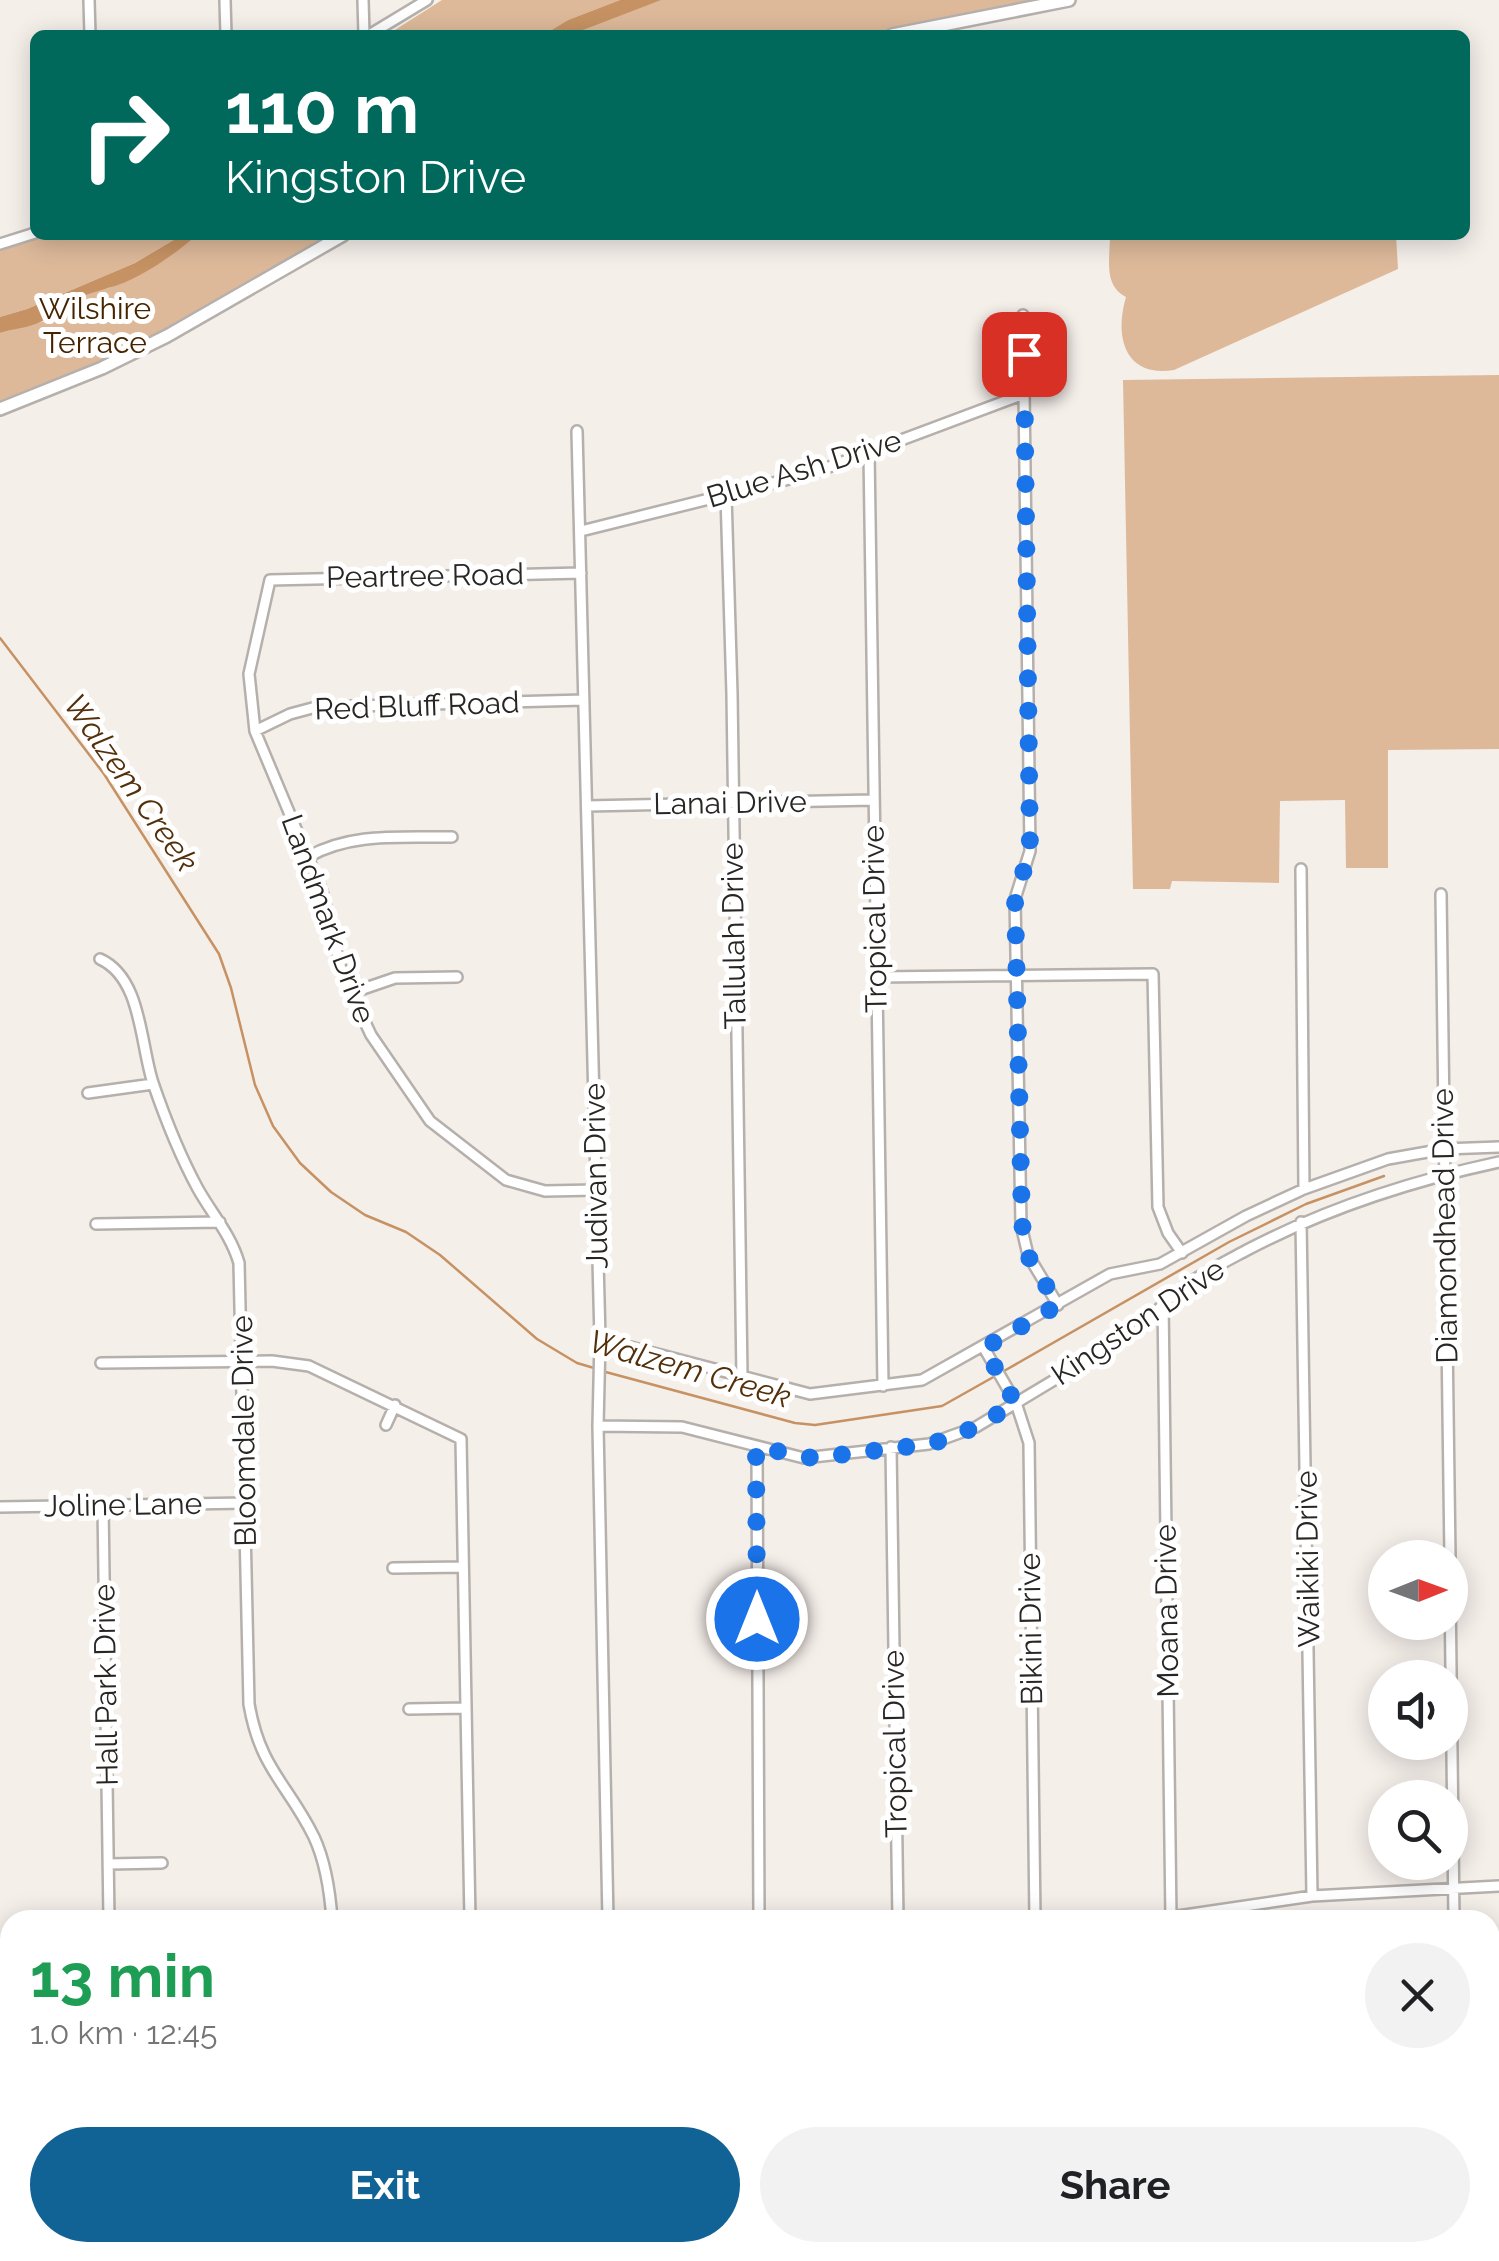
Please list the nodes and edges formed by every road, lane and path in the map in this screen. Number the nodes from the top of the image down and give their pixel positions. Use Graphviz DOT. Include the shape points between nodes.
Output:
graph roads {
  1 [pos="89,0"];
  2 [pos="225,0"];
  3 [pos="363,0"];
  4 [pos="427,0"];
  5 [pos="1069,0"];
  6 [pos="90,30"];
  7 [pos="226,30"];
  8 [pos="366,30"];
  9 [pos="375,30"];
  10 [pos="917,30"];
  11 [pos="30,235"];
  12 [pos="334,240"];
  13 [pos="0,244"];
  14 [pos="1023,315"];
  15 [pos="1024,394"];
  16 [pos="0,409"];
  17 [pos="576,431"];
  18 [pos="869,452"];
  19 [pos="726,494"];
  20 [pos="580,531"];
  21 [pos="581,573"];
  22 [pos="270,580"];
  23 [pos="584,700"];
  24 [pos="255,731"];
  25 [pos="874,800"];
  26 [pos="732,804"];
  27 [pos="587,806"];
  28 [pos="452,837"];
  29 [pos="308,857"];
  30 [pos="1300,869"];
  31 [pos="1441,894"];
  32 [pos="100,959"];
  33 [pos="1016,975"];
  34 [pos="457,976"];
  35 [pos="876,978"];
  36 [pos="350,993"];
  37 [pos="153,1084"];
  38 [pos="88,1093"];
  39 [pos="1499,1148"];
  40 [pos="1444,1149"];
  41 [pos="1499,1162"];
  42 [pos="1444,1174"];
  43 [pos="1304,1189"];
  44 [pos="596,1190"];
  45 [pos="220,1222"];
  46 [pos="1301,1222"];
  47 [pos="96,1224"];
  48 [pos="1182,1253"];
  49 [pos="1163,1301"];
  50 [pos="1058,1305"];
  51 [pos="600,1340"];
  52 [pos="984,1348"];
  53 [pos="242,1361"];
  54 [pos="102,1363"];
  55 [pos="742,1378"];
  56 [pos="883,1386"];
  57 [pos="1016,1404"];
  58 [pos="395,1405"];
  59 [pos="386,1425"];
  60 [pos="598,1426"];
  61 [pos="756,1447"];
  62 [pos="891,1448"];
  63 [pos="247,1503"];
  64 [pos="103,1506"];
  65 [pos="0,1507"];
  66 [pos="1450,1540"];
  67 [pos="463,1567"];
  68 [pos="393,1568"];
  69 [pos="1451,1640"];
  70 [pos="466,1708"];
  71 [pos="410,1709"];
  72 [pos="108,1864"];
  73 [pos="162,1864"];
  74 [pos="1499,1886"];
  75 [pos="1454,1887"];
  76 [pos="1312,1896"];
  77 [pos="109,1910"];
  78 [pos="331,1910"];
  79 [pos="470,1910"];
  80 [pos="608,1910"];
  81 [pos="759,1910"];
  82 [pos="898,1910"];
  83 [pos="1034,1910"];
  84 [pos="1171,1910"];
  85 [pos="1226,1910"];
  86 [pos="1454,1910"];
  1 -- 6 [label="street"];
  2 -- 7 [label="street"];
  3 -- 8 [label="street"];
  4 -- 9 [label="street"];
  5 -- 10 [label="street"];
  11 -- 13 [label="street"];
  12 -- 16 [label="street" via="167,336"];
  14 -- 15 [label="street"];
  15 -- 18 [label="street, Blue Ash Drive"];
  15 -- 33 [label="street" via="1030,850 1015,899"];
  17 -- 20 [label="street, Judivan Drive"];
  18 -- 19 [label="street, Blue Ash Drive"];
  18 -- 25 [label="street, Tropical Drive"];
  19 -- 20 [label="street, Blue Ash Drive"];
  19 -- 26 [label="street, Tallulah Drive"];
  20 -- 21 [label="street, Judivan Drive"];
  21 -- 22 [label="street, Peartree Road"];
  21 -- 23 [label="street, Judivan Drive"];
  22 -- 24 [label="street, Landmark Drive" via="249,674"];
  23 -- 24 [label="street, Red Bluff Road" via="316,708"];
  23 -- 27 [label="street, Judivan Drive"];
  24 -- 29 [label="street, Landmark Drive"];
  25 -- 26 [label="street, Lanai Drive"];
  25 -- 35 [label="street, Tropical Drive"];
  26 -- 27 [label="street, Lanai Drive"];
  26 -- 55 [label="street, Tallulah Drive"];
  27 -- 44 [label="street, Judivan Drive"];
  28 -- 29 [label="street" via="355,839"];
  29 -- 36 [label="street, Landmark Drive"];
  30 -- 43 [label="street"];
  31 -- 40 [label="street, Diamondhead Drive"];
  32 -- 37 [label="street, Bloomdale Drive" via="128,988"];
  33 -- 35 [label="street"];
  33 -- 48 [label="street" via="1153,974 1158,1207"];
  33 -- 50 [label="street" via="1022,1240"];
  34 -- 36 [label="street" via="395,978"];
  35 -- 56 [label="street, Tropical Drive"];
  36 -- 44 [label="street, Landmark Drive" via="380,1052 437,1128 515,1184"];
  37 -- 38 [label="street"];
  37 -- 45 [label="street, Bloomdale Drive" via="196,1185"];
  39 -- 40 [label="street, Kingston Drive"];
  40 -- 42 [label="street, Diamondhead Drive"];
  40 -- 43 [label="street, Kingston Drive" via="1388,1159"];
  41 -- 42 [label="street, Kingston Drive"];
  42 -- 46 [label="street, Kingston Drive"];
  42 -- 66 [label="street, Diamondhead Drive"];
  43 -- 48 [label="street, Kingston Drive"];
  44 -- 51 [label="street, Judivan Drive"];
  45 -- 47 [label="street"];
  45 -- 53 [label="street, Bloomdale Drive" via="239,1264"];
  46 -- 49 [label="street, Kingston Drive"];
  46 -- 76 [label="street, Waikiki Drive"];
  48 -- 50 [label="street, Kingston Drive" via="1110,1274"];
  49 -- 57 [label="street, Kingston Drive" via="1144,1326"];
  49 -- 84 [label="street, Moana Drive"];
  50 -- 52 [label="street, Kingston Drive"];
  51 -- 55 [label="street, Kingston Drive"];
  51 -- 60 [label="street, Judivan Drive"];
  52 -- 56 [label="street, Kingston Drive" via="922,1380"];
  52 -- 57 [label="street, Bikini Drive"];
  53 -- 54 [label="street"];
  53 -- 58 [label="street" via="309,1366"];
  53 -- 63 [label="street, Bloomdale Drive"];
  55 -- 56 [label="street, Kingston Drive" via="810,1394"];
  57 -- 62 [label="street, Kingston Drive" via="945,1440"];
  57 -- 83 [label="street, Bikini Drive" via="1028,1443"];
  58 -- 59 [label="street"];
  58 -- 67 [label="street" via="461,1438"];
  60 -- 61 [label="street, Kingston Drive" via="667,1424"];
  60 -- 80 [label="street, Judivan Drive"];
  61 -- 62 [label="street, Kingston Drive" via="813,1458"];
  61 -- 81 [label="street"];
  62 -- 82 [label="street, Tropical Drive"];
  63 -- 64 [label="street, Joline Lane"];
  63 -- 78 [label="street, Bloomdale Drive" via="252,1723 273,1774 315,1838"];
  64 -- 65 [label="street, Joline Lane"];
  64 -- 72 [label="street, Hall Park Drive"];
  67 -- 68 [label="street"];
  67 -- 70 [label="street"];
  69 -- 75 [label="street"];
  70 -- 71 [label="street"];
  70 -- 79 [label="street"];
  72 -- 73 [label="street"];
  72 -- 77 [label="street, Hall Park Drive"];
  74 -- 75 [label="street"];
  75 -- 76 [label="street"];
  75 -- 86 [label="street"];
  76 -- 85 [label="street"];
}
